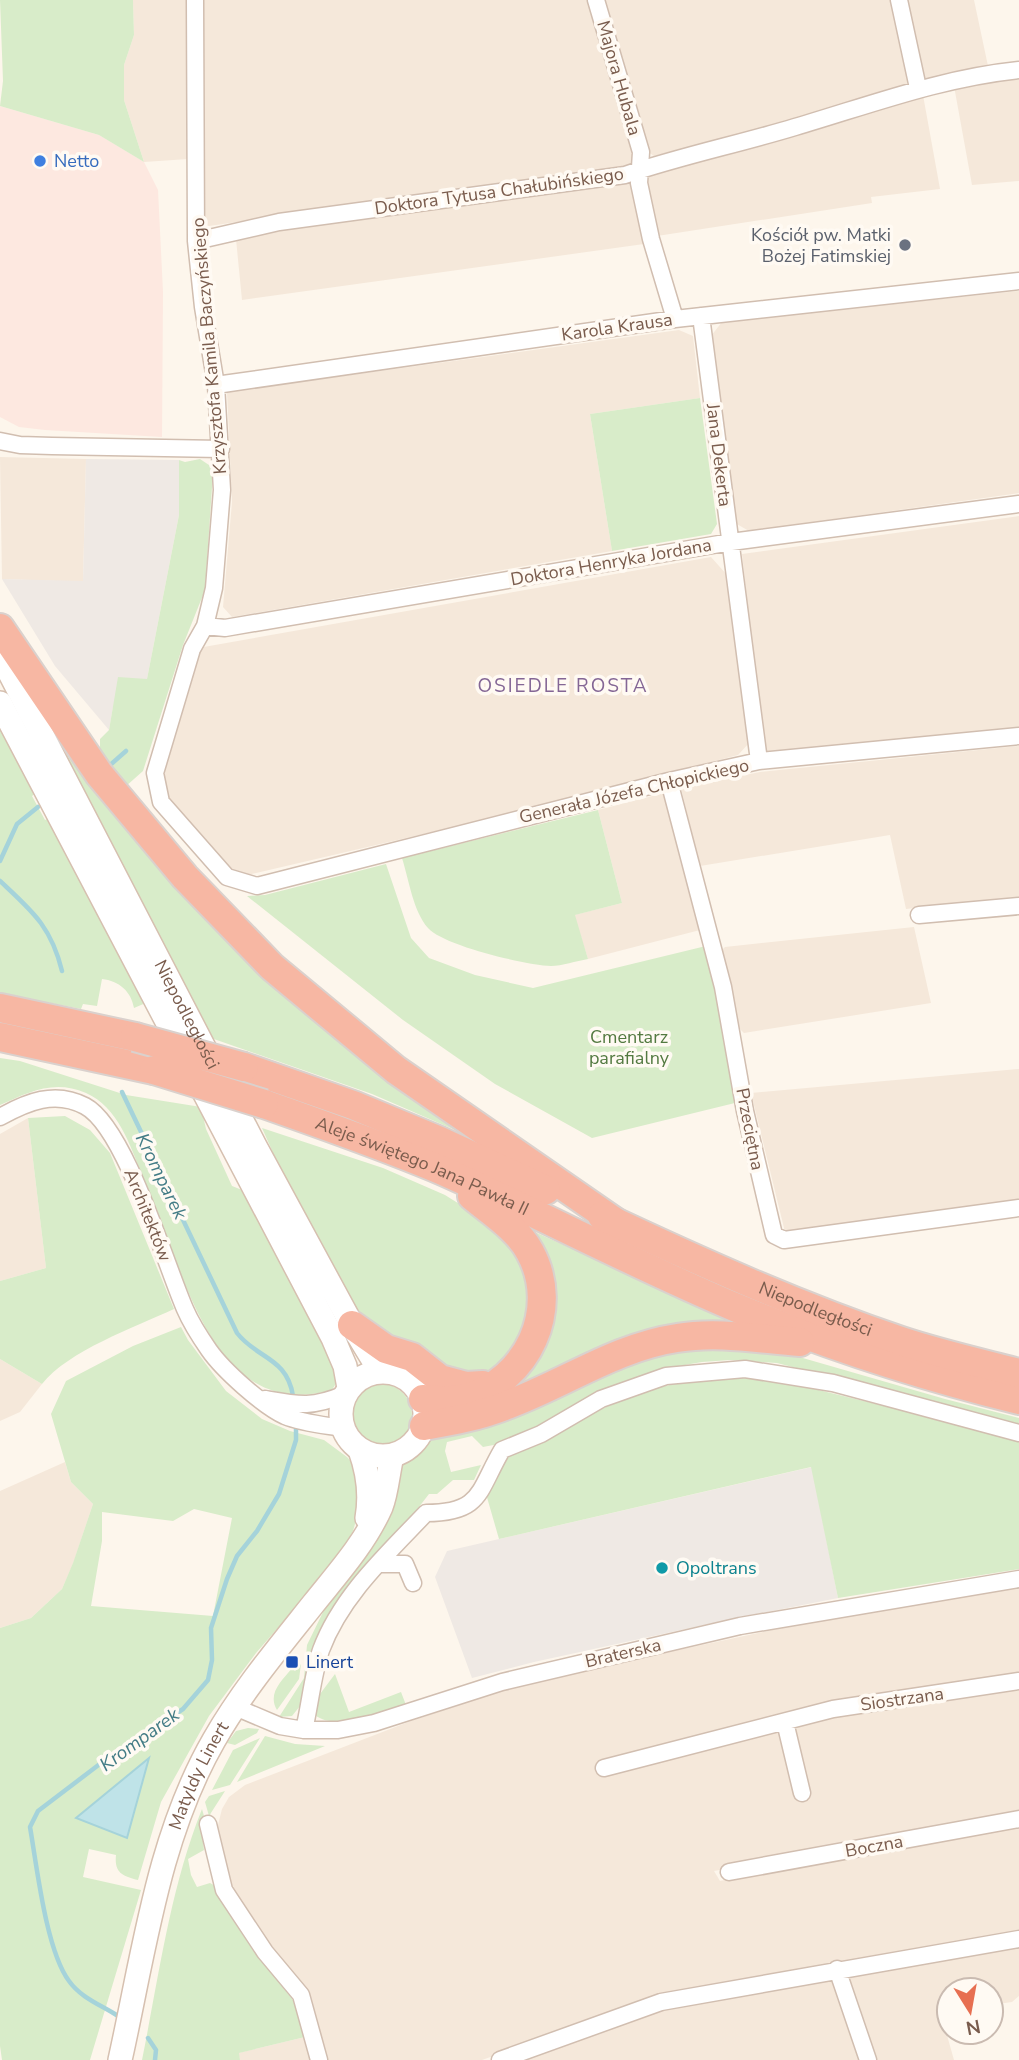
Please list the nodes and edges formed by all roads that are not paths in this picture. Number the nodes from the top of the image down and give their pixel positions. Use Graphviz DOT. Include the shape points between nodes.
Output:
graph roads {
  1 [pos="195,0"];
  2 [pos="596,0"];
  3 [pos="899,0"];
  4 [pos="1019,70"];
  5 [pos="918,88"];
  6 [pos="640,170"];
  7 [pos="196,241"];
  8 [pos="1019,281"];
  9 [pos="701,316"];
  10 [pos="675,319"];
  11 [pos="216,385"];
  12 [pos="0,441"];
  13 [pos="221,449"];
  14 [pos="1019,504"];
  15 [pos="731,542"];
  16 [pos="205,626"];
  17 [pos="0,628"];
  18 [pos="0,654"];
  19 [pos="0,703"];
  20 [pos="1019,736"];
  21 [pos="759,761"];
  22 [pos="669,780"];
  23 [pos="257,886"];
  24 [pos="1019,905"];
  25 [pos="919,915"];
  26 [pos="0,1008"];
  27 [pos="0,1037"];
  28 [pos="0,1117"];
  29 [pos="443,1171"];
  30 [pos="1019,1208"];
  31 [pos="618,1224"];
  32 [pos="352,1325"];
  33 [pos="827,1343"];
  34 [pos="380,1371"];
  35 [pos="1019,1373"];
  36 [pos="493,1384"];
  37 [pos="347,1391"];
  38 [pos="259,1398"];
  39 [pos="1019,1400"];
  40 [pos="423,1412"];
  41 [pos="342,1428"];
  42 [pos="1019,1433"];
  43 [pos="360,1450"];
  44 [pos="392,1456"];
  45 [pos="365,1535"];
  46 [pos="378,1564"];
  47 [pos="1019,1579"];
  48 [pos="413,1583"];
  49 [pos="331,1664"];
  50 [pos="1019,1681"];
  51 [pos="314,1686"];
  52 [pos="235,1707"];
  53 [pos="785,1722"];
  54 [pos="304,1730"];
  55 [pos="604,1768"];
  56 [pos="802,1793"];
  57 [pos="1019,1819"];
  58 [pos="208,1824"];
  59 [pos="729,1872"];
  60 [pos="1019,1939"];
  61 [pos="837,1969"];
  62 [pos="120,2060"];
  63 [pos="319,2060"];
  64 [pos="500,2060"];
  65 [pos="868,2060"];
  1 -- 7 [label="street, Krzysztofa Kamila Baczyńskiego"];
  2 -- 6 [label="street, Majora Hubala" via="640,152"];
  3 -- 5 [label="street"];
  4 -- 5 [label="street, Doktora Tytusa Chałubińskiego"];
  5 -- 6 [label="street, Doktora Tytusa Chałubińskiego"];
  6 -- 7 [label="street, Doktora Tytusa Chałubińskiego" via="279,222"];
  6 -- 10 [label="street, Majora Hubala" via="650,239"];
  7 -- 11 [label="street, Krzysztofa Kamila Baczyńskiego"];
  8 -- 9 [label="street, Karola Krausa"];
  9 -- 10 [label="street, Karola Krausa"];
  9 -- 15 [label="street, Jana Dekerta"];
  10 -- 11 [label="street, Karola Krausa"];
  11 -- 13 [label="street, Krzysztofa Kamila Baczyńskiego"];
  12 -- 13 [label="street" via="41,446"];
  13 -- 16 [label="street, Krzysztofa Kamila Baczyńskiego" via="219,541"];
  14 -- 15 [label="street, Doktora Henryka Jordana"];
  15 -- 16 [label="street, Doktora Henryka Jordana" via="225,628"];
  15 -- 21 [label="street, Jana Dekerta"];
  16 -- 23 [label="street, Krzysztofa Kamila Baczyńskiego" via="192,649 155,773 162,802 227,877"];
  17 -- 31 [label="highway" via="99,774 186,877 272,967 396,1070"];
  18 -- 32 [label="main road, Niepodległości"];
  19 -- 37 [label="main road, Niepodległości" via="333,1338 345,1366"];
  20 -- 21 [label="street, Generała Józefa Chłopickiego"];
  21 -- 22 [label="street, Generała Józefa Chłopickiego"];
  22 -- 23 [label="street, Generała Józefa Chłopickiego"];
  22 -- 30 [label="street, Przeciętna" via="723,987 774,1235 784,1240"];
  24 -- 25 [label="street"];
  26 -- 31 [label="highway, Aleje świętego Jana Pawła II, bridge" via="135,1037 244,1067 353,1105"];
  27 -- 29 [label="highway, Aleje świętego Jana Pawła II, bridge" via="154,1070 362,1138"];
  28 -- 38 [label="street, Architektów" via="45,1098 66,1099 87,1107 106,1126 124,1153 186,1311 210,1352"];
  29 -- 33 [label="highway, Aleje świętego Jana Pawła II" via="678,1281"];
  29 -- 36 [label="highway" via="509,1227 529,1250 540,1277 543,1304 538,1327 514,1369"];
  31 -- 35 [label="highway, Niepodległości" via="821,1312 903,1341"];
  32 -- 34 [label="main road, Niepodległości"];
  32 -- 36 [label="highway" via="386,1349 412,1357 440,1379 466,1386"];
  33 -- 39 [label="highway, Niepodległości"];
  33 -- 40 [label="highway" via="720,1334 676,1338 627,1352 508,1405 463,1419"];
  34 -- 37 [label="main road" via="363,1376"];
  34 -- 40 [label="main road" via="411,1381"];
  36 -- 40 [label="highway"];
  37 -- 38 [label="street, Architektów" via="321,1404"];
  37 -- 41 [label="main road" via="340,1416"];
  38 -- 41 [label="street, Architektów" via="285,1416"];
  40 -- 44 [label="main road" via="418,1439"];
  41 -- 43 [label="main road"];
  42 -- 46 [label="street" via="833,1383 745,1369 666,1376 601,1399 502,1451 482,1492 469,1505 447,1513 426,1513"];
  43 -- 44 [label="main road"];
  43 -- 45 [label="main road, Matyldy Linert" via="369,1488"];
  44 -- 45 [label="main road, Matyldy Linert" via="382,1504"];
  45 -- 52 [label="main road, Matyldy Linert"];
  46 -- 48 [label="street" via="405,1564"];
  46 -- 51 [label="street" via="329,1631"];
  47 -- 54 [label="street, Braterska" via="740,1626 502,1682 374,1723"];
  49 -- 51 [label="street"];
  50 -- 53 [label="street, Siostrzana" via="832,1709"];
  51 -- 54 [label="street"];
  52 -- 54 [label="street, Braterska" via="280,1726"];
  52 -- 62 [label="main road, Matyldy Linert" via="188,1794 164,1860"];
  53 -- 55 [label="street, Siostrzana"];
  53 -- 56 [label="street"];
  57 -- 59 [label="street, Boczna"];
  58 -- 63 [label="street" via="224,1890 265,1952 301,1995"];
  60 -- 61 [label="street"];
  61 -- 64 [label="street" via="661,2002"];
  61 -- 65 [label="street"];
}
